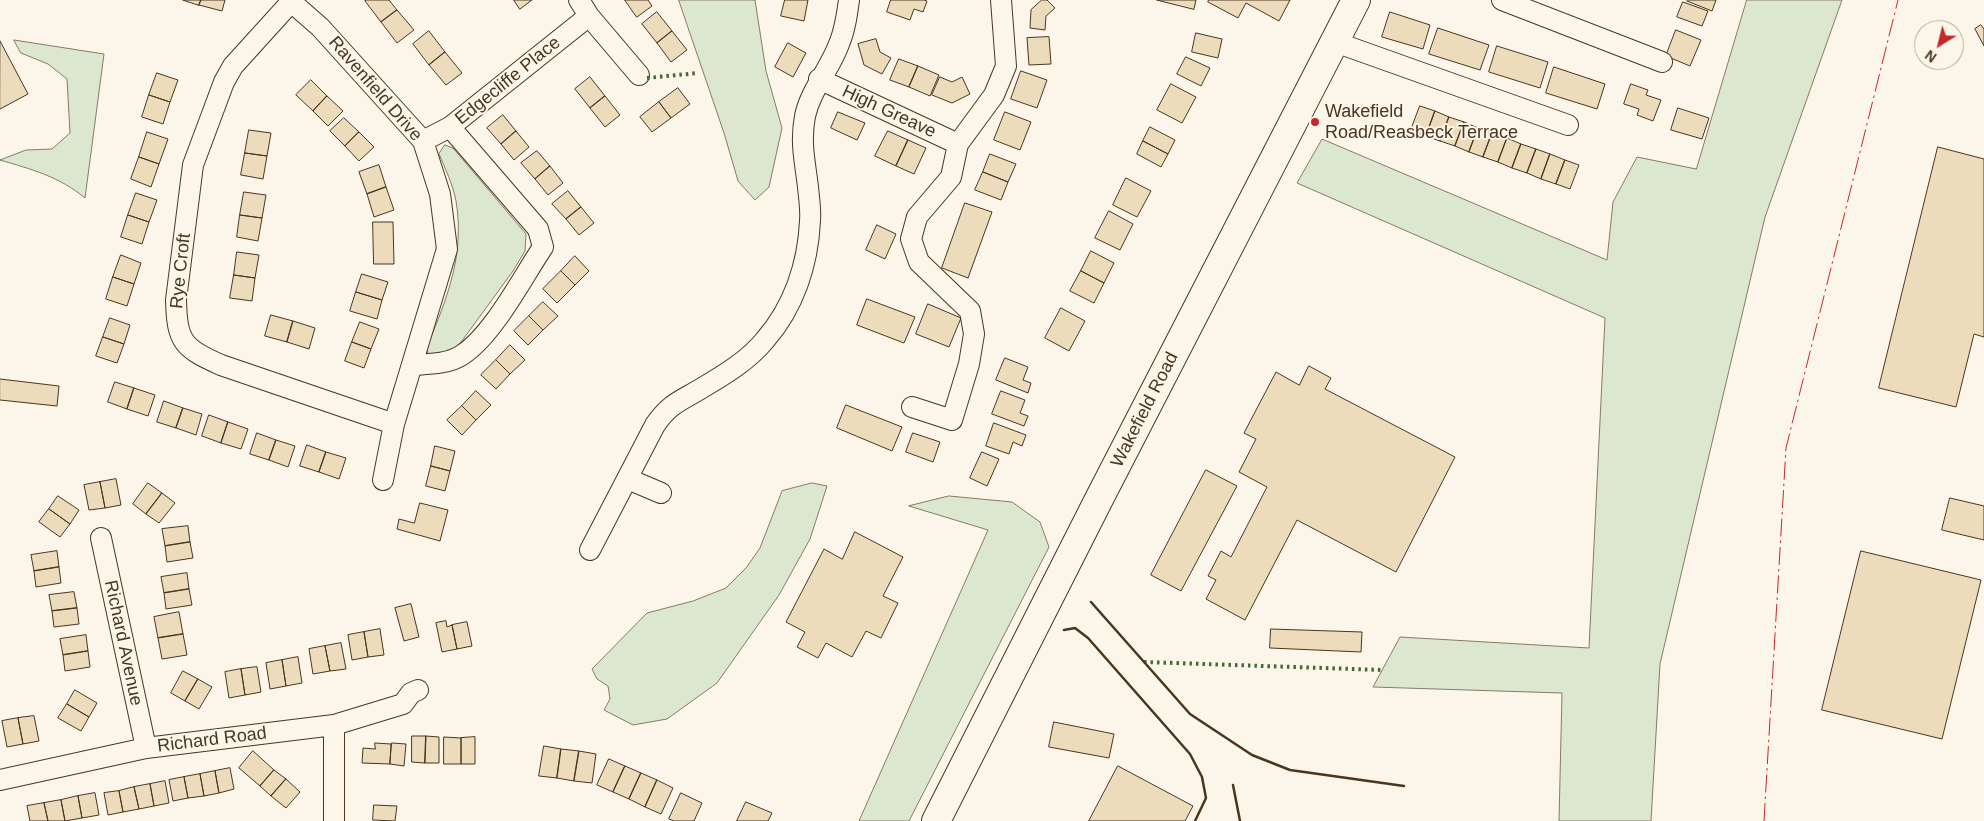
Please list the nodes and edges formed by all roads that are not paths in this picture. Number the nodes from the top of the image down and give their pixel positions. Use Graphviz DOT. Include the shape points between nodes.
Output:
graph roads {
  1 [pos="849,0"];
  2 [pos="1000,0"];
  3 [pos="1356,0"];
  4 [pos="1502,0"];
  5 [pos="290,1"];
  6 [pos="584,8"];
  7 [pos="1335,42"];
  8 [pos="1662,62"];
  9 [pos="639,75"];
  10 [pos="820,79"];
  11 [pos="1568,125"];
  12 [pos="450,127"];
  13 [pos="423,141"];
  14 [pos="958,144"];
  15 [pos="413,365"];
  16 [pos="912,407"];
  17 [pos="394,424"];
  18 [pos="628,479"];
  19 [pos="383,480"];
  20 [pos="661,493"];
  21 [pos="101,538"];
  22 [pos="590,550"];
  23 [pos="418,690"];
  24 [pos="334,725"];
  25 [pos="146,748"];
  26 [pos="0,780"];
  27 [pos="334,821"];
  28 [pos="936,821"];
  1 -- 10 [label="street" via="839,46"];
  2 -- 14 [label="street, High Greave" via="1006,66 994,95"];
  3 -- 7 [label="main road, Wakefield Road"];
  4 -- 8 [label="street"];
  5 -- 13 [label="street, Ravenfield Drive" via="320,27"];
  5 -- 17 [label="street, Rye Croft" via="233,66 193,165 176,318 182,340 199,355"];
  6 -- 9 [label="street, Edgecliffe Place"];
  6 -- 12 [label="street, Edgecliffe Place"];
  7 -- 11 [label="street"];
  7 -- 28 [label="main road, Wakefield Road"];
  10 -- 14 [label="street, High Greave"];
  10 -- 18 [label="street" via="806,115 802,145 811,220 807,252 792,300 765,340 752,352 732,369 664,412"];
  12 -- 13 [label="street, Edgecliffe Place"];
  12 -- 15 [label="street, Ravenfield Drive" via="538,229 543,247 483,338 461,356"];
  13 -- 15 [label="street, Ravenfield Drive" via="440,194 447,249"];
  14 -- 16 [label="street, High Greave" via="951,177 917,217 911,239 919,262 970,311 974,334 969,364 952,420"];
  15 -- 17 [label="street, Ravenfield Drive"];
  17 -- 19 [label="street, Ravenfield Drive"];
  18 -- 20 [label="street"];
  18 -- 22 [label="street"];
  21 -- 25 [label="street, Richard Avenue"];
  23 -- 24 [label="street, Richard Road" via="411,693 403,704"];
  24 -- 25 [label="street, Richard Road"];
  24 -- 27 [label="street"];
  25 -- 26 [label="street, Richard Road"];
}
